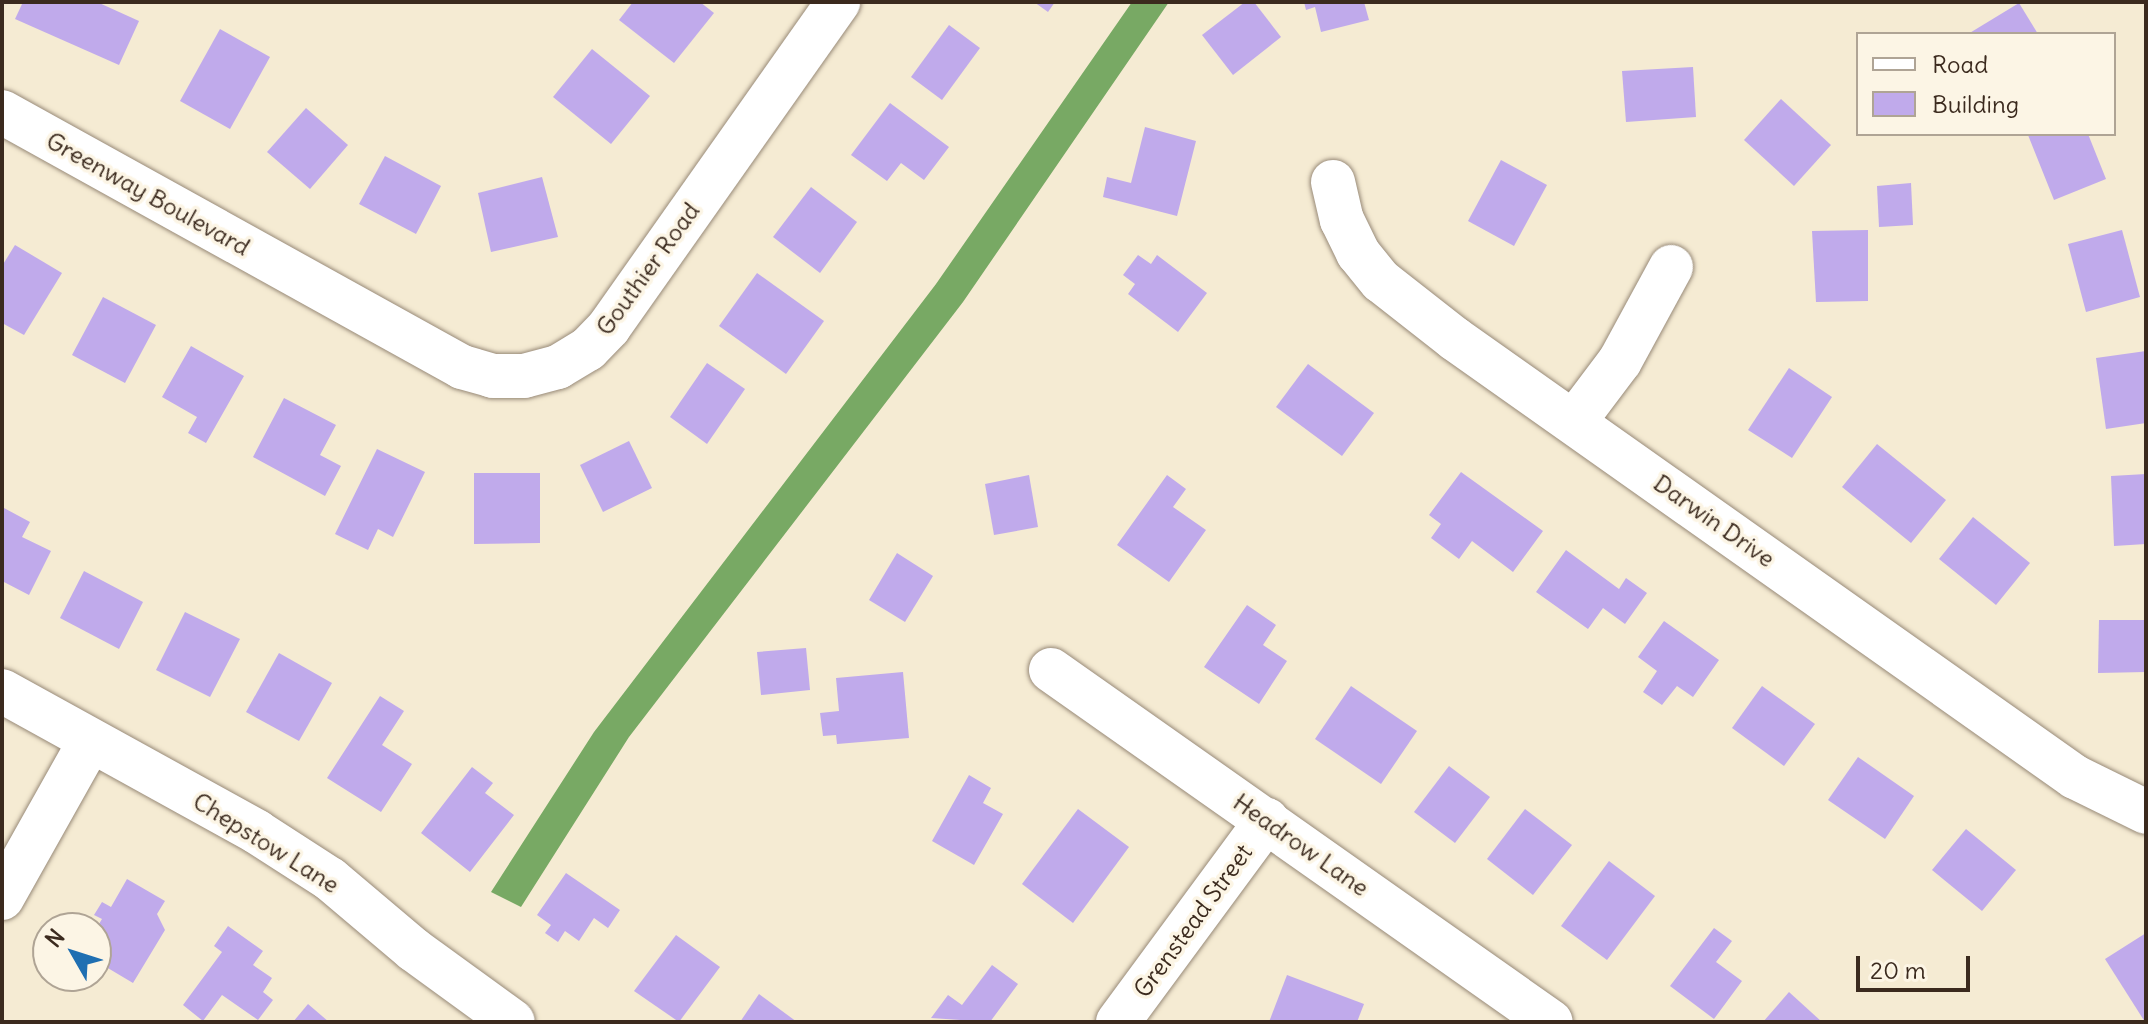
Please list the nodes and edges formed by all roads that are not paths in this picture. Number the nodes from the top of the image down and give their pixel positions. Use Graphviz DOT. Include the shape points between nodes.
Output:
graph roads {
  1 [pos="838,2"];
  2 [pos="2,112"];
  3 [pos="1333,182"];
  4 [pos="1671,267"];
  5 [pos="295,275"];
  6 [pos="1574,422"];
  7 [pos="1051,670"];
  8 [pos="2,691"];
  9 [pos="90,741"];
  10 [pos="2146,812"];
  11 [pos="1267,820"];
  12 [pos="2,898"];
  13 [pos="513,1022"];
  14 [pos="1118,1022"];
  15 [pos="1551,1022"];
  1 -- 5 [label="street, Gouthier Road" via="609,327 588,349 558,367 524,376 493,376 462,367"];
  2 -- 5 [label="street, Greenway Boulevard"];
  3 -- 6 [label="street, Darwin Drive" via="1342,220 1358,253 1381,281"];
  4 -- 6 [label="street" via="1620,361"];
  6 -- 10 [label="street, Darwin Drive" via="2075,777"];
  7 -- 11 [label="street, Headrow Lane"];
  8 -- 9 [label="street, Chepstow Lane"];
  9 -- 12 [label="street"];
  9 -- 13 [label="street, Chepstow Lane" via="257,832 330,879 414,950"];
  11 -- 14 [label="street, Grenstead Street"];
  11 -- 15 [label="street, Headrow Lane"];
}
